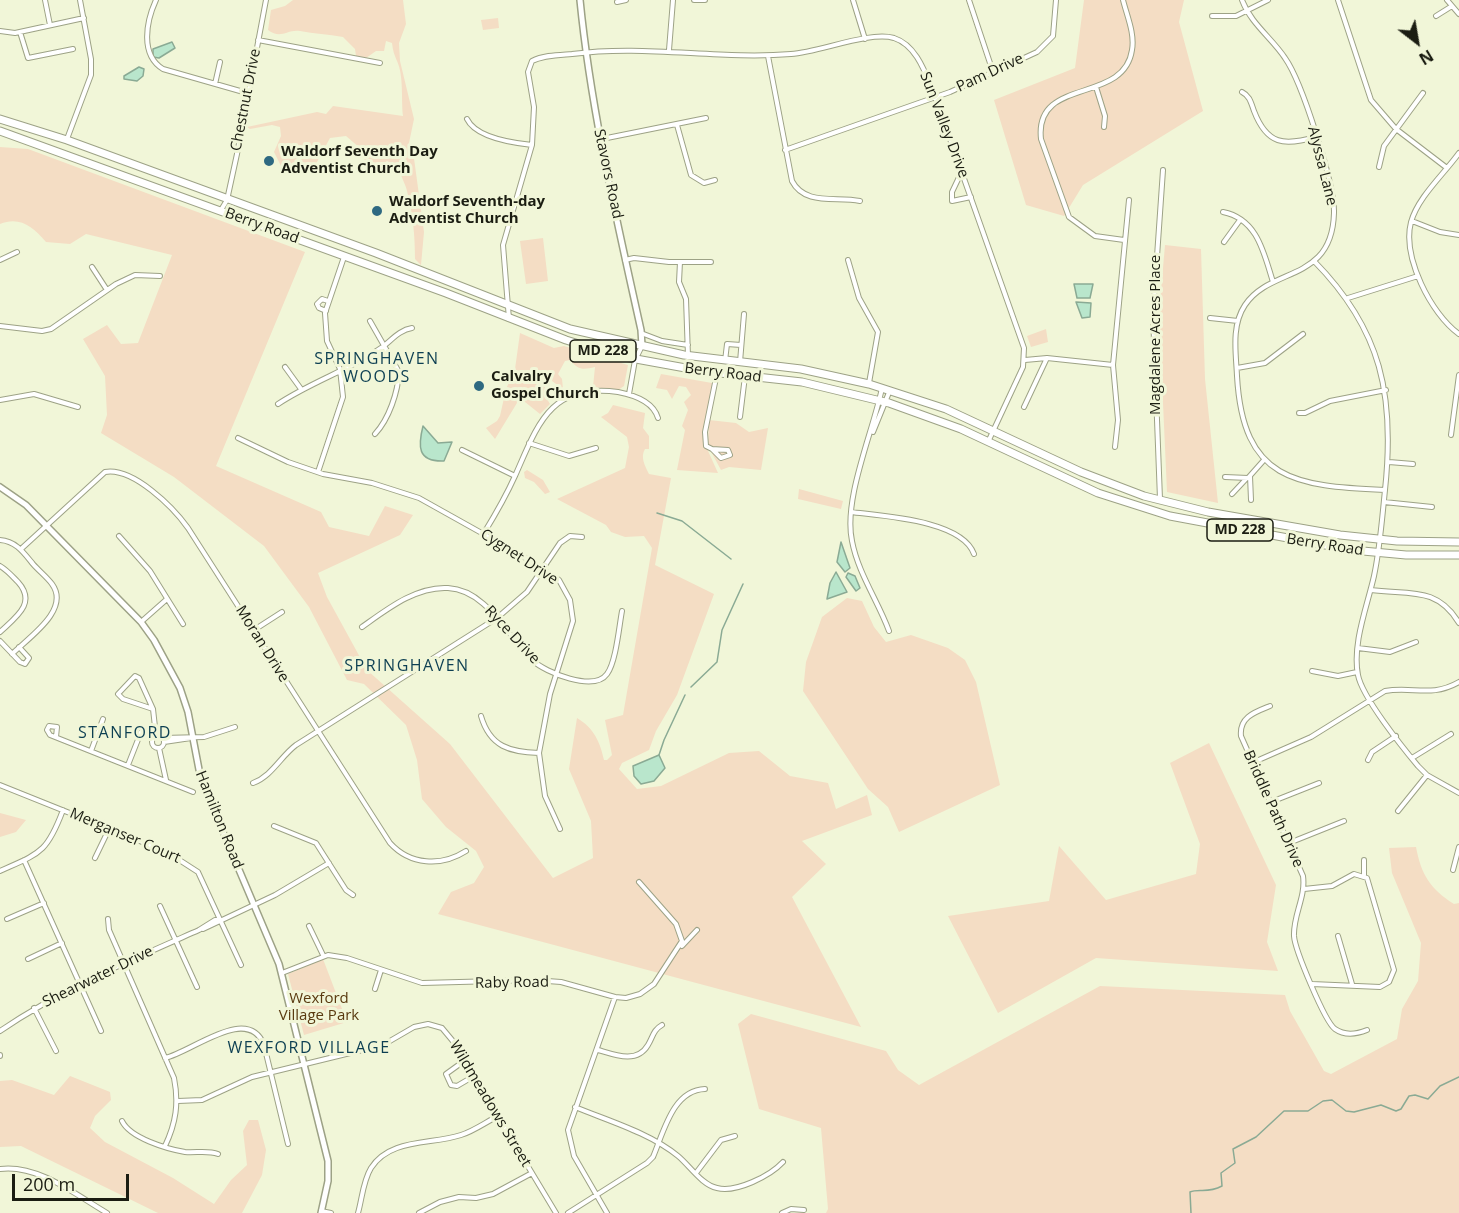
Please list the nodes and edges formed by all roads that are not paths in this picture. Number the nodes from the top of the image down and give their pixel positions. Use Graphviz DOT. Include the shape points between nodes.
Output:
graph roads {
  1 [pos="45,0"];
  2 [pos="80,0"];
  3 [pos="156,0"];
  4 [pos="266,0"];
  5 [pos="580,0"];
  6 [pos="626,0"];
  7 [pos="673,0"];
  8 [pos="694,0"];
  9 [pos="705,0"];
  10 [pos="853,0"];
  11 [pos="969,0"];
  12 [pos="1056,0"];
  13 [pos="1124,0"];
  14 [pos="1242,0"];
  15 [pos="1268,0"];
  16 [pos="1338,0"];
  17 [pos="1447,0"];
  18 [pos="617,3"];
  19 [pos="1452,6"];
  20 [pos="1246,11"];
  21 [pos="1459,14"];
  22 [pos="1212,16"];
  23 [pos="1436,16"];
  24 [pos="84,18"];
  25 [pos="50,26"];
  26 [pos="0,31"];
  27 [pos="20,32"];
  28 [pos="865,39"];
  29 [pos="258,40"];
  30 [pos="73,48"];
  31 [pos="669,50"];
  32 [pos="586,52"];
  33 [pos="768,56"];
  34 [pos="220,62"];
  35 [pos="380,63"];
  36 [pos="993,72"];
  37 [pos="215,84"];
  38 [pos="1096,87"];
  39 [pos="1242,92"];
  40 [pos="247,93"];
  41 [pos="1423,93"];
  42 [pos="935,98"];
  43 [pos="706,118"];
  44 [pos="0,119"];
  45 [pos="467,119"];
  46 [pos="677,125"];
  47 [pos="1104,127"];
  48 [pos="1396,129"];
  49 [pos="0,131"];
  50 [pos="1316,137"];
  51 [pos="602,139"];
  52 [pos="67,140"];
  53 [pos="532,145"];
  54 [pos="785,150"];
  55 [pos="1459,153"];
  56 [pos="1379,167"];
  57 [pos="1448,168"];
  58 [pos="1163,170"];
  59 [pos="962,171"];
  60 [pos="715,180"];
  61 [pos="971,197"];
  62 [pos="227,200"];
  63 [pos="1129,200"];
  64 [pos="860,201"];
  65 [pos="221,211"];
  66 [pos="1223,212"];
  67 [pos="1240,220"];
  68 [pos="1412,221"];
  69 [pos="1459,235"];
  70 [pos="1124,240"];
  71 [pos="1224,242"];
  72 [pos="17,252"];
  73 [pos="344,257"];
  74 [pos="0,260"];
  75 [pos="626,260"];
  76 [pos="848,260"];
  77 [pos="1314,261"];
  78 [pos="680,262"];
  79 [pos="711,262"];
  80 [pos="92,267"];
  81 [pos="160,276"];
  82 [pos="1418,276"];
  83 [pos="1273,282"];
  84 [pos="107,290"];
  85 [pos="1348,298"];
  86 [pos="328,301"];
  87 [pos="510,305"];
  88 [pos="326,311"];
  89 [pos="744,314"];
  90 [pos="1210,318"];
  91 [pos="509,319"];
  92 [pos="370,321"];
  93 [pos="1238,321"];
  94 [pos="0,326"];
  95 [pos="412,328"];
  96 [pos="641,333"];
  97 [pos="1304,334"];
  98 [pos="1459,334"];
  99 [pos="688,345"];
  100 [pos="741,345"];
  101 [pos="384,346"];
  102 [pos="642,346"];
  103 [pos="688,356"];
  104 [pos="1047,358"];
  105 [pos="635,360"];
  106 [pos="1025,360"];
  107 [pos="725,361"];
  108 [pos="740,363"];
  109 [pos="1113,365"];
  110 [pos="285,367"];
  111 [pos="1236,368"];
  112 [pos="340,369"];
  113 [pos="717,372"];
  114 [pos="1459,375"];
  115 [pos="745,376"];
  116 [pos="869,384"];
  117 [pos="301,389"];
  118 [pos="886,389"];
  119 [pos="1386,390"];
  120 [pos="629,394"];
  121 [pos="0,400"];
  122 [pos="883,401"];
  123 [pos="278,404"];
  124 [pos="78,407"];
  125 [pos="1024,407"];
  126 [pos="1299,413"];
  127 [pos="740,417"];
  128 [pos="658,418"];
  129 [pos="994,432"];
  130 [pos="375,434"];
  131 [pos="1451,435"];
  132 [pos="238,438"];
  133 [pos="988,442"];
  134 [pos="529,443"];
  135 [pos="1115,447"];
  136 [pos="596,448"];
  137 [pos="711,449"];
  138 [pos="462,450"];
  139 [pos="1264,460"];
  140 [pos="1389,462"];
  141 [pos="1413,464"];
  142 [pos="318,472"];
  143 [pos="515,476"];
  144 [pos="1226,477"];
  145 [pos="1249,477"];
  146 [pos="0,486"];
  147 [pos="1385,490"];
  148 [pos="1232,494"];
  149 [pos="1160,500"];
  150 [pos="1251,500"];
  151 [pos="1384,502"];
  152 [pos="1432,507"];
  153 [pos="851,512"];
  154 [pos="46,525"];
  155 [pos="484,533"];
  156 [pos="119,536"];
  157 [pos="582,537"];
  158 [pos="0,540"];
  159 [pos="1379,540"];
  160 [pos="1459,542"];
  161 [pos="21,549"];
  162 [pos="1377,553"];
  163 [pos="974,554"];
  164 [pos="1459,555"];
  165 [pos="0,566"];
  166 [pos="544,570"];
  167 [pos="1371,590"];
  168 [pos="167,599"];
  169 [pos="622,611"];
  170 [pos="282,612"];
  171 [pos="497,618"];
  172 [pos="141,622"];
  173 [pos="1459,623"];
  174 [pos="183,624"];
  175 [pos="362,627"];
  176 [pos="254,630"];
  177 [pos="889,630"];
  178 [pos="0,632"];
  179 [pos="0,641"];
  180 [pos="1416,642"];
  181 [pos="20,646"];
  182 [pos="1358,648"];
  183 [pos="12,654"];
  184 [pos="1312,670"];
  185 [pos="1358,672"];
  186 [pos="556,673"];
  187 [pos="1459,682"];
  188 [pos="1370,699"];
  189 [pos="1270,706"];
  190 [pos="153,709"];
  191 [pos="481,716"];
  192 [pos="103,719"];
  193 [pos="235,727"];
  194 [pos="318,731"];
  195 [pos="141,732"];
  196 [pos="1451,734"];
  197 [pos="1395,736"];
  198 [pos="56,737"];
  199 [pos="192,738"];
  200 [pos="161,739"];
  201 [pos="159,748"];
  202 [pos="91,751"];
  203 [pos="539,753"];
  204 [pos="1412,758"];
  205 [pos="1368,760"];
  206 [pos="1254,762"];
  207 [pos="128,765"];
  208 [pos="1427,775"];
  209 [pos="166,780"];
  210 [pos="254,783"];
  211 [pos="1319,783"];
  212 [pos="0,785"];
  213 [pos="193,792"];
  214 [pos="1459,793"];
  215 [pos="1271,802"];
  216 [pos="63,810"];
  217 [pos="1398,811"];
  218 [pos="1344,821"];
  219 [pos="274,826"];
  220 [pos="109,829"];
  221 [pos="560,829"];
  222 [pos="1289,843"];
  223 [pos="1459,848"];
  224 [pos="466,851"];
  225 [pos="95,858"];
  226 [pos="24,860"];
  227 [pos="1364,860"];
  228 [pos="329,863"];
  229 [pos="1452,870"];
  230 [pos="0,871"];
  231 [pos="1364,875"];
  232 [pos="639,882"];
  233 [pos="1303,889"];
  234 [pos="353,895"];
  235 [pos="44,903"];
  236 [pos="160,906"];
  237 [pos="254,906"];
  238 [pos="7,919"];
  239 [pos="108,920"];
  240 [pos="221,920"];
  241 [pos="309,926"];
  242 [pos="697,930"];
  243 [pos="1338,936"];
  244 [pos="175,940"];
  245 [pos="62,943"];
  246 [pos="679,949"];
  247 [pos="323,955"];
  248 [pos="28,959"];
  249 [pos="124,963"];
  250 [pos="241,965"];
  251 [pos="381,970"];
  252 [pos="282,973"];
  253 [pos="81,983"];
  254 [pos="1312,984"];
  255 [pos="1352,984"];
  256 [pos="197,987"];
  257 [pos="375,988"];
  258 [pos="615,998"];
  259 [pos="34,1008"];
  260 [pos="662,1025"];
  261 [pos="1367,1030"];
  262 [pos="0,1031"];
  263 [pos="101,1031"];
  264 [pos="598,1050"];
  265 [pos="56,1051"];
  266 [pos="165,1058"];
  267 [pos="464,1061"];
  268 [pos="305,1064"];
  269 [pos="272,1072"];
  270 [pos="474,1076"];
  271 [pos="705,1089"];
  272 [pos="178,1101"];
  273 [pos="575,1107"];
  274 [pos="498,1116"];
  275 [pos="122,1121"];
  276 [pos="735,1136"];
  277 [pos="288,1144"];
  278 [pos="659,1144"];
  279 [pos="165,1146"];
  280 [pos="218,1154"];
  281 [pos="783,1162"];
  282 [pos="0,1169"];
  283 [pos="532,1173"];
  284 [pos="696,1173"];
  285 [pos="596,1194"];
  286 [pos="804,1210"];
  287 [pos="321,1212"];
  288 [pos="107,1213"];
  289 [pos="331,1213"];
  290 [pos="358,1213"];
  291 [pos="419,1213"];
  292 [pos="556,1213"];
  293 [pos="568,1213"];
  294 [pos="607,1213"];
  295 [pos="783,1213"];
  1 -- 25 [label="street"];
  2 -- 24 [label="street"];
  3 -- 37 [label="street" via="147,41 152,60 163,69"];
  4 -- 29 [label="street, Chestnut Drive"];
  5 -- 32 [label="street, Stavors Road"];
  6 -- 18 [label="street"];
  7 -- 31 [label="street"];
  8 -- 9 [label="street"];
  10 -- 28 [label="street"];
  11 -- 36 [label="street"];
  12 -- 36 [label="street, Pam Drive" via="1053,36 1046,45"];
  13 -- 38 [label="street" via="1133,42 1131,57 1118,74"];
  14 -- 20 [label="street, Alyssa Lane"];
  15 -- 20 [label="street"];
  16 -- 48 [label="street" via="1368,94"];
  17 -- 19 [label="street"];
  19 -- 21 [label="street"];
  19 -- 23 [label="street"];
  20 -- 22 [label="street" via="1228,17"];
  20 -- 50 [label="street, Alyssa Lane" via="1295,74"];
  24 -- 25 [label="street"];
  24 -- 52 [label="street" via="91,75"];
  25 -- 27 [label="street"];
  26 -- 27 [label="street"];
  27 -- 30 [label="street" via="28,58"];
  28 -- 33 [label="street, Sun Valley Drive" via="814,52"];
  28 -- 42 [label="street, Sun Valley Drive" via="885,36 907,45 926,74"];
  29 -- 35 [label="street"];
  29 -- 40 [label="street, Chestnut Drive"];
  31 -- 32 [label="street, Sun Valley Drive"];
  31 -- 33 [label="street, Sun Valley Drive"];
  32 -- 51 [label="street, Stavors Road" via="592,106"];
  32 -- 53 [label="street, Sun Valley Drive" via="532,61"];
  33 -- 54 [label="street"];
  34 -- 37 [label="street"];
  36 -- 42 [label="street, Pam Drive"];
  37 -- 40 [label="street"];
  38 -- 47 [label="street" via="1105,116"];
  38 -- 70 [label="street" via="1053,104 1044,114 1041,139 1069,217 1095,236"];
  39 -- 50 [label="street" via="1249,97 1264,130 1275,140 1291,143"];
  40 -- 62 [label="street, Chestnut Drive"];
  41 -- 48 [label="street"];
  42 -- 54 [label="street, Pam Drive"];
  42 -- 59 [label="street, Sun Valley Drive"];
  43 -- 46 [label="street"];
  44 -- 52 [label="highway, Berry Road / MD 228"];
  45 -- 53 [label="street" via="473,128 492,137"];
  46 -- 51 [label="street"];
  46 -- 60 [label="street" via="691,175 704,183"];
  48 -- 56 [label="street" via="1382,149"];
  48 -- 57 [label="street"];
  49 -- 65 [label="highway, Berry Road / MD 228"];
  50 -- 77 [label="street, Alyssa Lane" via="1334,212 1330,233"];
  51 -- 75 [label="street, Stavors Road"];
  52 -- 62 [label="highway, Berry Road / MD 228"];
  53 -- 87 [label="street" via="503,245"];
  54 -- 64 [label="street" via="792,182 802,195"];
  55 -- 57 [label="street"];
  57 -- 68 [label="street"];
  58 -- 149 [label="street, Magdalene Acres Place" via="1153,314"];
  59 -- 61 [label="street, Sun Valley Drive"];
  59 -- 61 [label="street" via="952,201"];
  61 -- 106 [label="street, Sun Valley Drive" via="1019,331"];
  62 -- 65 [label="street, Chestnut Drive"];
  62 -- 87 [label="highway, Berry Road / MD 228"];
  63 -- 70 [label="street"];
  65 -- 73 [label="highway, Berry Road / MD 228"];
  66 -- 67 [label="street"];
  67 -- 71 [label="street"];
  67 -- 83 [label="street" via="1260,241"];
  68 -- 69 [label="street"];
  68 -- 82 [label="street" via="1411,242"];
  70 -- 109 [label="street"];
  72 -- 74 [label="street"];
  73 -- 86 [label="street"];
  73 -- 91 [label="highway, Berry Road / MD 228"];
  75 -- 78 [label="street"];
  75 -- 96 [label="street, Stavors Road"];
  76 -- 116 [label="street" via="859,298 878,332"];
  77 -- 83 [label="street, Alyssa Lane" via="1294,275"];
  77 -- 85 [label="street"];
  78 -- 79 [label="street"];
  78 -- 99 [label="street"];
  80 -- 84 [label="street"];
  81 -- 84 [label="street" via="135,275"];
  82 -- 85 [label="street"];
  82 -- 98 [label="street" via="1437,312"];
  83 -- 93 [label="street, Alyssa Lane" via="1252,296"];
  84 -- 94 [label="street" via="51,329"];
  85 -- 119 [label="street" via="1374,348"];
  86 -- 88 [label="street"];
  86 -- 88 [label="street" via="322,299 317,304"];
  87 -- 91 [label="street"];
  87 -- 102 [label="highway, Berry Road / MD 228" via="570,329"];
  88 -- 112 [label="street" via="327,340"];
  89 -- 100 [label="street"];
  90 -- 93 [label="street"];
  91 -- 105 [label="highway, Berry Road / MD 228"];
  92 -- 101 [label="street"];
  93 -- 111 [label="street, Alyssa Lane"];
  95 -- 101 [label="street"];
  96 -- 99 [label="street" via="662,342"];
  96 -- 102 [label="street, Stavors Road"];
  97 -- 111 [label="street" via="1265,363"];
  99 -- 103 [label="street"];
  100 -- 107 [label="street" via="727,344"];
  100 -- 108 [label="street"];
  101 -- 112 [label="street"];
  101 -- 130 [label="street" via="399,372 398,384 382,427"];
  102 -- 103 [label="highway, Berry Road / MD 228"];
  102 -- 105 [label="street"];
  103 -- 107 [label="highway, Berry Road / MD 228"];
  104 -- 106 [label="street"];
  104 -- 109 [label="street"];
  104 -- 125 [label="street"];
  105 -- 113 [label="highway, Berry Road / MD 228"];
  105 -- 120 [label="street"];
  106 -- 129 [label="street"];
  107 -- 108 [label="highway, Berry Road / MD 228"];
  108 -- 116 [label="highway, Berry Road / MD 228" via="801,369"];
  109 -- 135 [label="street" via="1118,420"];
  110 -- 117 [label="street"];
  111 -- 139 [label="street, Alyssa Lane" via="1243,424"];
  112 -- 117 [label="street"];
  112 -- 142 [label="street" via="343,397"];
  113 -- 115 [label="highway, Berry Road / MD 228"];
  113 -- 137 [label="street" via="705,432 706,446"];
  114 -- 131 [label="street"];
  115 -- 122 [label="highway, Berry Road / MD 228" via="802,382"];
  115 -- 127 [label="street"];
  116 -- 118 [label="highway, Berry Road / MD 228"];
  117 -- 123 [label="street"];
  118 -- 122 [label="street"];
  118 -- 122 [label="street"];
  118 -- 129 [label="highway, Berry Road / MD 228"];
  119 -- 126 [label="street" via="1334,400 1305,414"];
  119 -- 140 [label="street"];
  120 -- 128 [label="street" via="653,408"];
  120 -- 134 [label="street" via="591,391 565,398 542,418"];
  121 -- 124 [label="street" via="34,394"];
  122 -- 133 [label="highway, Berry Road / MD 228"];
  122 -- 153 [label="street" via="870,435"];
  129 -- 133 [label="street"];
  129 -- 149 [label="highway, Berry Road / MD 228" via="1081,472"];
  132 -- 142 [label="street, Cygnet Drive"];
  133 -- 162 [label="highway, Berry Road / MD 228" via="1098,493 1170,516"];
  134 -- 136 [label="street" via="569,456"];
  134 -- 143 [label="street"];
  138 -- 143 [label="street"];
  139 -- 145 [label="street"];
  139 -- 147 [label="street, Alyssa Lane" via="1303,482"];
  140 -- 141 [label="street"];
  140 -- 147 [label="street"];
  142 -- 155 [label="street, Cygnet Drive" via="419,498"];
  143 -- 155 [label="street"];
  144 -- 145 [label="street"];
  145 -- 148 [label="street"];
  145 -- 150 [label="street"];
  146 -- 154 [label="street, Hamilton Road"];
  147 -- 151 [label="street"];
  149 -- 159 [label="highway, Berry Road / MD 228" via="1216,514"];
  151 -- 152 [label="street"];
  151 -- 159 [label="street"];
  153 -- 163 [label="street" via="927,523 963,540"];
  153 -- 177 [label="street" via="856,557"];
  154 -- 161 [label="street"];
  154 -- 172 [label="street, Hamilton Road"];
  154 -- 176 [label="street, Moran Drive" via="105,472 133,480 178,515"];
  155 -- 166 [label="street, Cygnet Drive"];
  156 -- 168 [label="street" via="149,570"];
  157 -- 166 [label="street" via="570,536 560,543"];
  158 -- 161 [label="street"];
  159 -- 160 [label="highway, Berry Road / MD 228"];
  159 -- 162 [label="street"];
  161 -- 181 [label="street" via="53,585 57,600 50,618"];
  162 -- 164 [label="highway, Berry Road / MD 228"];
  162 -- 167 [label="street"];
  165 -- 178 [label="street" via="27,596 22,611"];
  166 -- 171 [label="street" via="527,592"];
  166 -- 186 [label="street, Cygnet Drive" via="566,589 573,614 572,630"];
  167 -- 173 [label="street" via="1429,596 1444,603"];
  167 -- 182 [label="street"];
  168 -- 172 [label="street"];
  168 -- 174 [label="street"];
  169 -- 186 [label="street, Ryce Drive" via="607,674 587,683"];
  170 -- 176 [label="street"];
  171 -- 175 [label="street, Ryce Drive" via="463,592 433,588 418,592"];
  171 -- 186 [label="street, Ryce Drive" via="533,661"];
  171 -- 194 [label="street"];
  172 -- 199 [label="street, Hamilton Road" via="180,688"];
  176 -- 194 [label="street, Moran Drive"];
  179 -- 183 [label="street"];
  180 -- 182 [label="street" via="1390,652"];
  181 -- 183 [label="street"];
  181 -- 183 [label="street" via="29,658 27,662 21,664"];
  182 -- 185 [label="street"];
  184 -- 185 [label="street" via="1338,676"];
  185 -- 188 [label="street"];
  186 -- 203 [label="street, Cygnet Drive"];
  187 -- 188 [label="street" via="1430,692 1385,691"];
  188 -- 197 [label="street"];
  188 -- 206 [label="street" via="1311,737"];
  189 -- 206 [label="street, Briddle Path Drive" via="1246,718 1240,728 1242,741"];
  190 -- 190 [label="street" via="137,676 118,692 123,699"];
  190 -- 200 [label="street"];
  191 -- 203 [label="street" via="486,729 502,747"];
  192 -- 202 [label="street"];
  193 -- 199 [label="street"];
  194 -- 210 [label="street" via="286,752 267,775"];
  194 -- 224 [label="street, Moran Drive" via="396,849 409,857 432,862"];
  195 -- 207 [label="street"];
  196 -- 204 [label="street"];
  197 -- 204 [label="street"];
  197 -- 205 [label="street" via="1372,752"];
  198 -- 202 [label="street"];
  199 -- 200 [label="street"];
  199 -- 237 [label="street, Hamilton Road" via="201,780"];
  200 -- 201 [label="street"];
  200 -- 201 [label="street" via="152,743"];
  201 -- 209 [label="street"];
  202 -- 207 [label="street"];
  203 -- 221 [label="street, Cygnet Drive" via="544,796"];
  204 -- 208 [label="street"];
  206 -- 215 [label="street, Briddle Path Drive"];
  207 -- 209 [label="street"];
  208 -- 214 [label="street"];
  208 -- 217 [label="street"];
  209 -- 213 [label="street"];
  211 -- 215 [label="street"];
  212 -- 216 [label="street, Merganser Court"];
  215 -- 222 [label="street, Briddle Path Drive"];
  216 -- 220 [label="street, Merganser Court"];
  216 -- 226 [label="street" via="47,845"];
  218 -- 222 [label="street"];
  219 -- 228 [label="street" via="310,839"];
  220 -- 225 [label="street"];
  220 -- 240 [label="street, Merganser Court" via="190,864 203,879"];
  222 -- 233 [label="street, Briddle Path Drive" via="1303,876"];
  223 -- 229 [label="street"];
  226 -- 230 [label="street"];
  226 -- 235 [label="street"];
  227 -- 231 [label="street"];
  228 -- 234 [label="street"];
  228 -- 237 [label="street, Shearwater Drive"];
  231 -- 233 [label="street" via="1350,876 1324,888"];
  231 -- 255 [label="street" via="1370,883 1394,970 1385,986"];
  232 -- 246 [label="street" via="676,924 682,937"];
  233 -- 254 [label="street, Briddle Path Drive" via="1294,935 1298,956"];
  235 -- 238 [label="street"];
  235 -- 245 [label="street"];
  236 -- 244 [label="street"];
  237 -- 240 [label="street, Shearwater Drive"];
  237 -- 252 [label="street, Hamilton Road"];
  239 -- 249 [label="street"];
  240 -- 244 [label="street, Shearwater Drive"];
  240 -- 250 [label="street, Merganser Court"];
  241 -- 247 [label="street"];
  242 -- 246 [label="street, Raby Road"];
  243 -- 255 [label="street"];
  244 -- 249 [label="street, Shearwater Drive"];
  244 -- 256 [label="street"];
  245 -- 248 [label="street"];
  245 -- 253 [label="street"];
  246 -- 258 [label="street, Raby Road" via="646,991"];
  247 -- 251 [label="street, Raby Road" via="347,958"];
  247 -- 252 [label="street"];
  249 -- 253 [label="street, Shearwater Drive"];
  249 -- 266 [label="street"];
  251 -- 257 [label="street"];
  251 -- 258 [label="street, Raby Road" via="434,985 508,980 554,982"];
  252 -- 268 [label="street, Hamilton Road"];
  253 -- 259 [label="street, Shearwater Drive"];
  253 -- 263 [label="street"];
  254 -- 255 [label="street"];
  254 -- 261 [label="street, Briddle Path Drive" via="1336,1030 1353,1034"];
  258 -- 264 [label="street"];
  259 -- 262 [label="street, Shearwater Drive"];
  259 -- 265 [label="street"];
  260 -- 264 [label="street" via="637,1055 620,1057"];
  264 -- 273 [label="street"];
  266 -- 269 [label="street" via="224,1031 242,1027 255,1032 263,1041"];
  266 -- 272 [label="street"];
  267 -- 268 [label="street, Wildmeadows Street" via="442,1028 428,1024 414,1027 383,1045"];
  267 -- 270 [label="street, Wildmeadows Street"];
  267 -- 270 [label="street" via="446,1074 451,1085 457,1086"];
  268 -- 269 [label="street, Wildmeadows Street"];
  268 -- 287 [label="street, Hamilton Road" via="328,1161"];
  269 -- 272 [label="street, Wildmeadows Street" via="208,1098"];
  269 -- 277 [label="street"];
  270 -- 274 [label="street, Wildmeadows Street"];
  271 -- 278 [label="street" via="684,1095"];
  272 -- 279 [label="street"];
  273 -- 278 [label="street"];
  273 -- 285 [label="street" via="568,1130 571,1150"];
  274 -- 283 [label="street, Wildmeadows Street"];
  274 -- 290 [label="street" via="459,1136 396,1148 382,1155 365,1182"];
  275 -- 279 [label="street" via="135,1134"];
  276 -- 284 [label="street" via="721,1140"];
  278 -- 284 [label="street"];
  278 -- 285 [label="street" via="647,1163"];
  279 -- 280 [label="street"];
  281 -- 284 [label="street" via="776,1170 728,1189 708,1185"];
  282 -- 288 [label="street" via="37,1174"];
  283 -- 291 [label="street" via="493,1194 459,1197"];
  283 -- 292 [label="street, Wildmeadows Street"];
  285 -- 293 [label="street"];
  285 -- 294 [label="street"];
  286 -- 295 [label="street"];
  287 -- 289 [label="street"];
}
